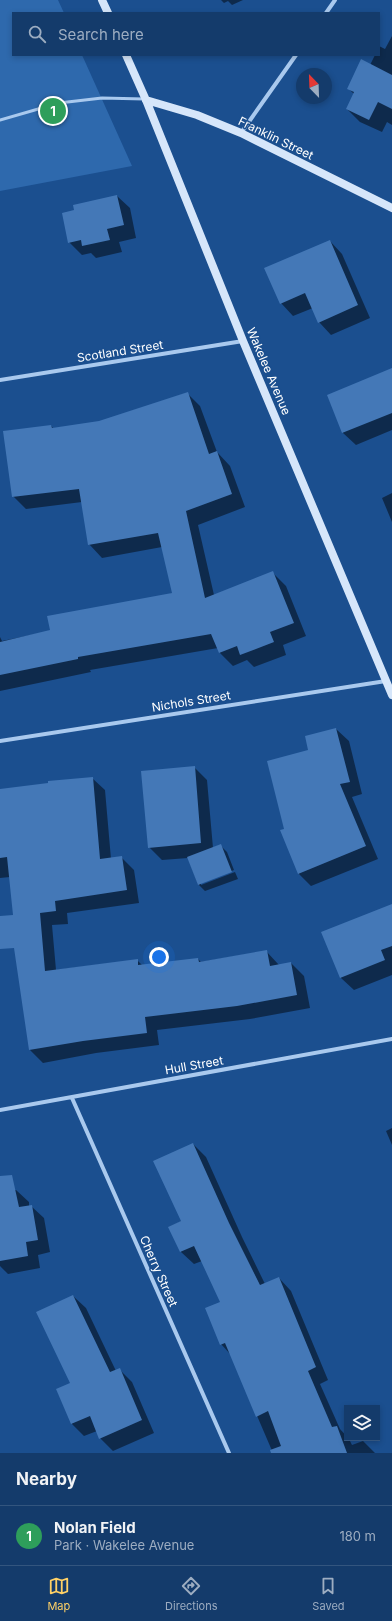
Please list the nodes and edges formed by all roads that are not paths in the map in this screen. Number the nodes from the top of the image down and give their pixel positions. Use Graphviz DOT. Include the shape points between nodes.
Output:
graph roads {
  1 [pos="102,0"];
  2 [pos="335,0"];
  3 [pos="108,12"];
  4 [pos="327,12"];
  5 [pos="126,56"];
  6 [pos="295,56"];
  7 [pos="146,100"];
  8 [pos="0,120"];
  9 [pos="241,134"];
  10 [pos="392,208"];
  11 [pos="243,341"];
  12 [pos="0,380"];
  13 [pos="386,681"];
  14 [pos="392,694"];
  15 [pos="0,741"];
  16 [pos="392,1039"];
  17 [pos="72,1098"];
  18 [pos="0,1110"];
  19 [pos="229,1453"];
  1 -- 3 [label="main road"];
  2 -- 4 [label="street"];
  5 -- 7 [label="main road, Wakelee Avenue"];
  6 -- 9 [label="street"];
  7 -- 8 [label="lane" via="102,98 59,103"];
  7 -- 9 [label="main road, Franklin Street" via="197,115"];
  7 -- 11 [label="main road, Wakelee Avenue"];
  9 -- 10 [label="main road, Franklin Street"];
  11 -- 12 [label="street, Scotland Street"];
  11 -- 13 [label="main road, Wakelee Avenue"];
  13 -- 14 [label="main road, Wakelee Avenue"];
  13 -- 15 [label="street, Nichols Street"];
  16 -- 17 [label="street, Hull Street"];
  17 -- 18 [label="street, Hull Street"];
  17 -- 19 [label="street, Cherry Street"];
}
